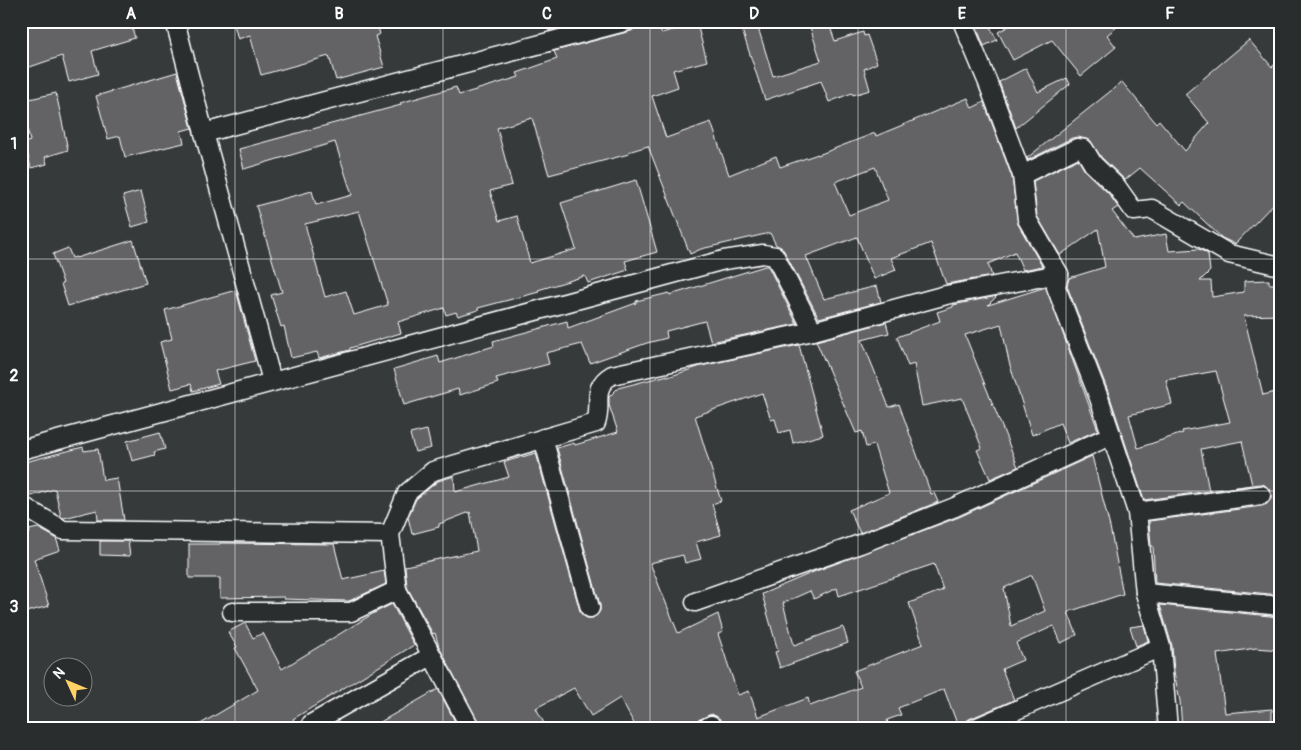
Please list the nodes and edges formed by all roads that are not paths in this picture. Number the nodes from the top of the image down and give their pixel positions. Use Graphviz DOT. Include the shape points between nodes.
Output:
graph roads {
  1 [pos="175,21"];
  2 [pos="628,21"];
  3 [pos="962,21"];
  4 [pos="204,133"];
  5 [pos="1022,175"];
  6 [pos="1280,266"];
  7 [pos="1059,274"];
  8 [pos="812,331"];
  9 [pos="272,381"];
  10 [pos="1112,435"];
  11 [pos="543,438"];
  12 [pos="21,450"];
  13 [pos="1260,495"];
  14 [pos="21,505"];
  15 [pos="1137,512"];
  16 [pos="390,534"];
  17 [pos="397,590"];
  18 [pos="1145,593"];
  19 [pos="695,602"];
  20 [pos="1280,606"];
  21 [pos="590,608"];
  22 [pos="232,612"];
  23 [pos="1161,647"];
  24 [pos="431,656"];
  25 [pos="312,724"];
  26 [pos="471,729"];
  27 [pos="973,729"];
  28 [pos="1168,729"];
  1 -- 4 [label="street"];
  2 -- 4 [label="street"];
  3 -- 5 [label="street"];
  4 -- 9 [label="street"];
  5 -- 6 [label="street" via="1077,148 1084,148 1092,164 1117,187 1134,211 1152,209 1229,254"];
  5 -- 7 [label="street" via="1027,219"];
  7 -- 8 [label="street" via="946,295"];
  7 -- 10 [label="street" via="1056,287"];
  8 -- 9 [label="street" via="775,256 763,254 724,260"];
  8 -- 11 [label="street" via="612,375 598,389 596,423"];
  9 -- 12 [label="street"];
  10 -- 15 [label="street"];
  10 -- 19 [label="street" via="954,507"];
  11 -- 16 [label="street" via="433,471 407,493"];
  11 -- 21 [label="street"];
  13 -- 15 [label="street"];
  14 -- 16 [label="street" via="63,530"];
  15 -- 18 [label="street"];
  16 -- 17 [label="street"];
  17 -- 22 [label="street" via="351,612"];
  17 -- 24 [label="street"];
  18 -- 20 [label="street"];
  18 -- 23 [label="street"];
  23 -- 27 [label="street"];
  23 -- 28 [label="street"];
  24 -- 25 [label="street"];
  24 -- 26 [label="street"];
}
